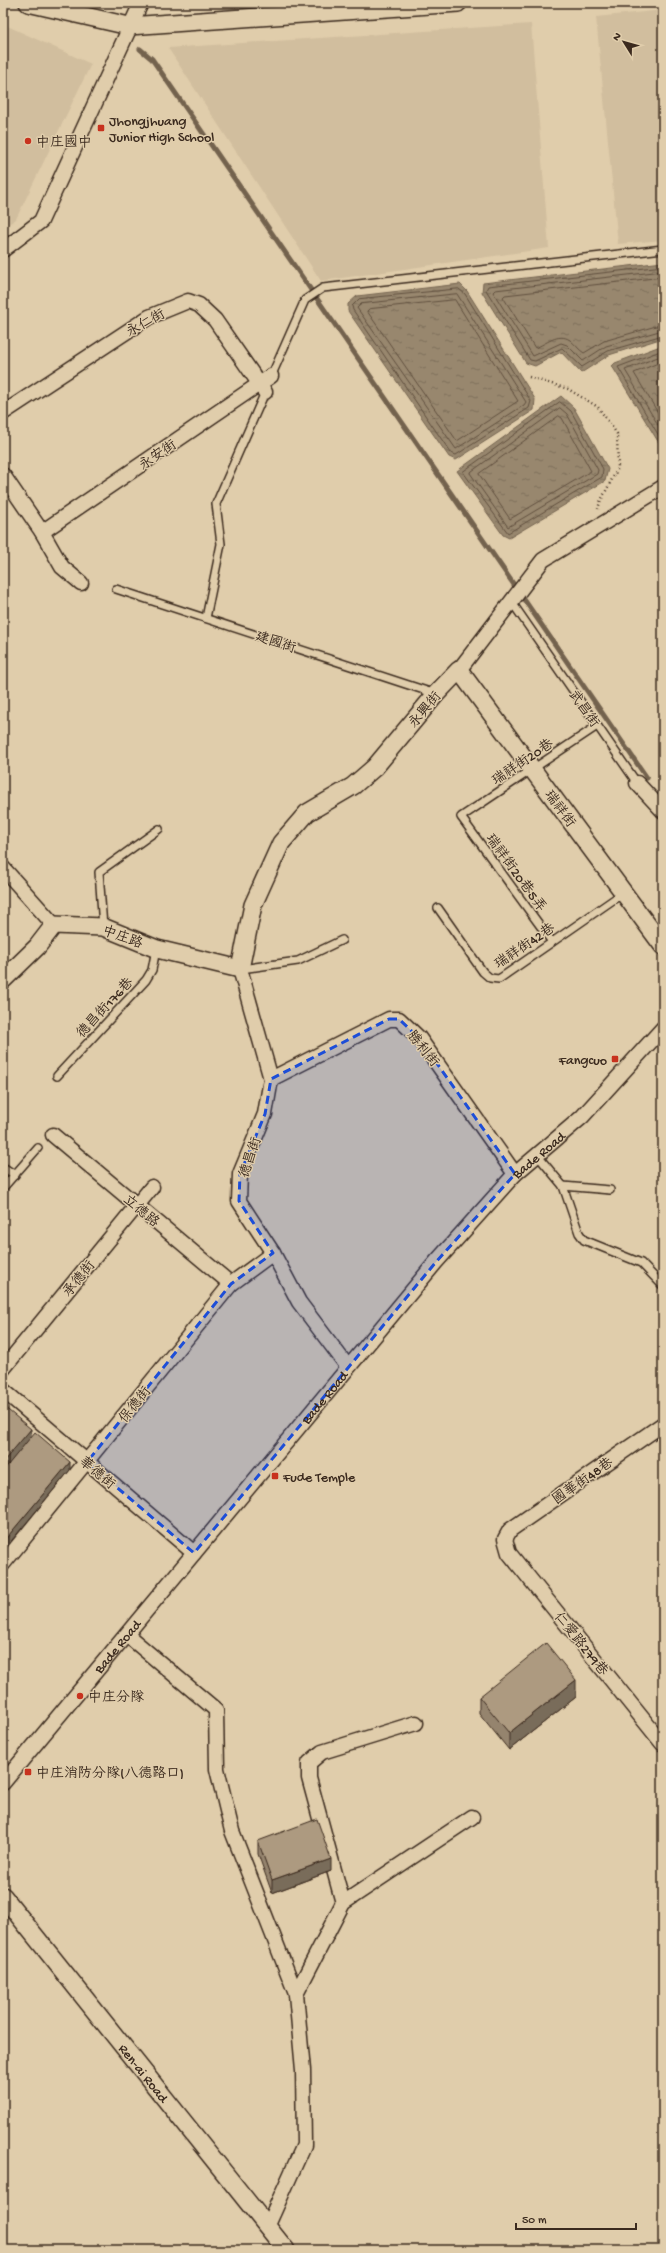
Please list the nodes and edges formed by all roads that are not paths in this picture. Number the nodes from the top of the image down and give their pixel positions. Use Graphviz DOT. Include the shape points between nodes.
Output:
graph roads {
  1 [pos="28,3"];
  2 [pos="75,3"];
  3 [pos="141,3"];
  4 [pos="458,3"];
  5 [pos="129,26"];
  6 [pos="663,249"];
  7 [pos="3,250"];
  8 [pos="272,376"];
  9 [pos="262,388"];
  10 [pos="3,413"];
  11 [pos="3,475"];
  12 [pos="663,487"];
  13 [pos="42,532"];
  14 [pos="81,583"];
  15 [pos="116,589"];
  16 [pos="516,594"];
  17 [pos="206,618"];
  18 [pos="459,670"];
  19 [pos="436,694"];
  20 [pos="597,726"];
  21 [pos="532,769"];
  22 [pos="637,783"];
  23 [pos="663,811"];
  24 [pos="461,817"];
  25 [pos="159,829"];
  26 [pos="3,868"];
  27 [pos="624,893"];
  28 [pos="438,908"];
  29 [pos="54,925"];
  30 [pos="103,927"];
  31 [pos="342,940"];
  32 [pos="552,942"];
  33 [pos="663,946"];
  34 [pos="156,949"];
  35 [pos="240,969"];
  36 [pos="3,980"];
  37 [pos="663,1028"];
  38 [pos="57,1076"];
  39 [pos="271,1079"];
  40 [pos="53,1135"];
  41 [pos="38,1148"];
  42 [pos="538,1156"];
  43 [pos="3,1167"];
  44 [pos="515,1174"];
  45 [pos="15,1175"];
  46 [pos="563,1186"];
  47 [pos="152,1187"];
  48 [pos="3,1188"];
  49 [pos="610,1190"];
  50 [pos="137,1206"];
  51 [pos="274,1253"];
  52 [pos="231,1284"];
  53 [pos="663,1286"];
  54 [pos="348,1367"];
  55 [pos="3,1369"];
  56 [pos="3,1390"];
  57 [pos="663,1424"];
  58 [pos="87,1462"];
  59 [pos="505,1539"];
  60 [pos="194,1554"];
  61 [pos="3,1564"];
  62 [pos="127,1636"];
  63 [pos="416,1723"];
  64 [pos="663,1744"];
  65 [pos="3,1783"];
  66 [pos="472,1817"];
  67 [pos="3,1896"];
  68 [pos="343,1903"];
  69 [pos="296,1994"];
  70 [pos="267,2227"];
  71 [pos="286,2250"];
  1 -- 5 [label="street"];
  2 -- 5 [label="street"];
  3 -- 5 [label="street"];
  4 -- 5 [label="street"];
  5 -- 7 [label="street" via="41,221"];
  6 -- 8 [label="lane" via="322,288 310,295 301,308"];
  8 -- 9 [label="street, 永安街"];
  9 -- 10 [label="street, 永仁街" via="215,320 199,305 188,301 149,317"];
  9 -- 13 [label="street, 永安街"];
  9 -- 17 [label="lane" via="216,504 221,544"];
  11 -- 13 [label="street"];
  12 -- 16 [label="street, 永興街" via="543,560"];
  13 -- 14 [label="street" via="62,567"];
  15 -- 17 [label="lane, 建國街"];
  16 -- 18 [label="street, 永興街"];
  16 -- 20 [label="lane, 武昌街"];
  17 -- 19 [label="lane, 建國街"];
  18 -- 19 [label="street, 永興街"];
  18 -- 21 [label="street, 瑞祥街"];
  19 -- 35 [label="street, 永興街" via="375,767 353,786 307,813 281,843 253,905"];
  20 -- 21 [label="lane, 瑞祥街20巷"];
  20 -- 22 [label="lane, 武昌街"];
  21 -- 24 [label="lane, 瑞祥街20巷"];
  21 -- 27 [label="street, 瑞祥街"];
  22 -- 23 [label="street, 武昌街"];
  24 -- 32 [label="lane, 瑞祥街20巷5弄"];
  25 -- 30 [label="lane" via="99,872"];
  26 -- 29 [label="street"];
  27 -- 32 [label="lane, 瑞祥街42巷"];
  27 -- 33 [label="street, 瑞祥街"];
  28 -- 32 [label="lane, 瑞祥街42巷" via="483,972 490,978 499,979"];
  29 -- 30 [label="street, 中庄路"];
  29 -- 36 [label="street" via="37,947"];
  30 -- 34 [label="street, 中庄路"];
  31 -- 35 [label="lane" via="298,961"];
  34 -- 35 [label="street, 中庄路"];
  34 -- 38 [label="lane, 德昌街176巷" via="152,970 146,980"];
  35 -- 39 [label="street, 德昌街"];
  37 -- 42 [label="street, Bade Road" via="582,1117"];
  39 -- 44 [label="street, 勝利街" via="389,1019 399,1019 419,1038"];
  39 -- 51 [label="street, 德昌街" via="265,1114 240,1174 238,1201"];
  40 -- 50 [label="street, 立德路"];
  41 -- 45 [label="lane"];
  42 -- 44 [label="street, Bade Road"];
  42 -- 46 [label="lane"];
  43 -- 45 [label="lane"];
  44 -- 54 [label="street, Bade Road" via="436,1262"];
  45 -- 48 [label="lane"];
  46 -- 49 [label="lane"];
  46 -- 53 [label="lane" via="579,1233 584,1240 641,1262"];
  47 -- 50 [label="street, 承德街"];
  50 -- 52 [label="street, 立德路"];
  50 -- 55 [label="street, 承德街"];
  51 -- 52 [label="street, 保德街"];
  51 -- 54 [label="street, 德昌街" via="299,1302"];
  52 -- 58 [label="street, 保德街"];
  54 -- 60 [label="street, Bade Road"];
  56 -- 58 [label="street, 華德街"];
  57 -- 59 [label="street, 國華街48巷" via="510,1530"];
  58 -- 60 [label="street, 華德街"];
  58 -- 61 [label="street, 保德街"];
  59 -- 64 [label="street, 仁愛路279巷" via="509,1553"];
  60 -- 62 [label="street, Bade Road"];
  62 -- 65 [label="street, Bade Road"];
  62 -- 69 [label="street" via="216,1710 217,1769 232,1831"];
  63 -- 68 [label="street" via="322,1752 309,1763 309,1778"];
  66 -- 68 [label="street"];
  67 -- 70 [label="street, Ren-ai Road"];
  68 -- 69 [label="street"];
  69 -- 70 [label="street" via="303,2070 304,2145"];
  70 -- 71 [label="street, Ren-ai Road"];
}
